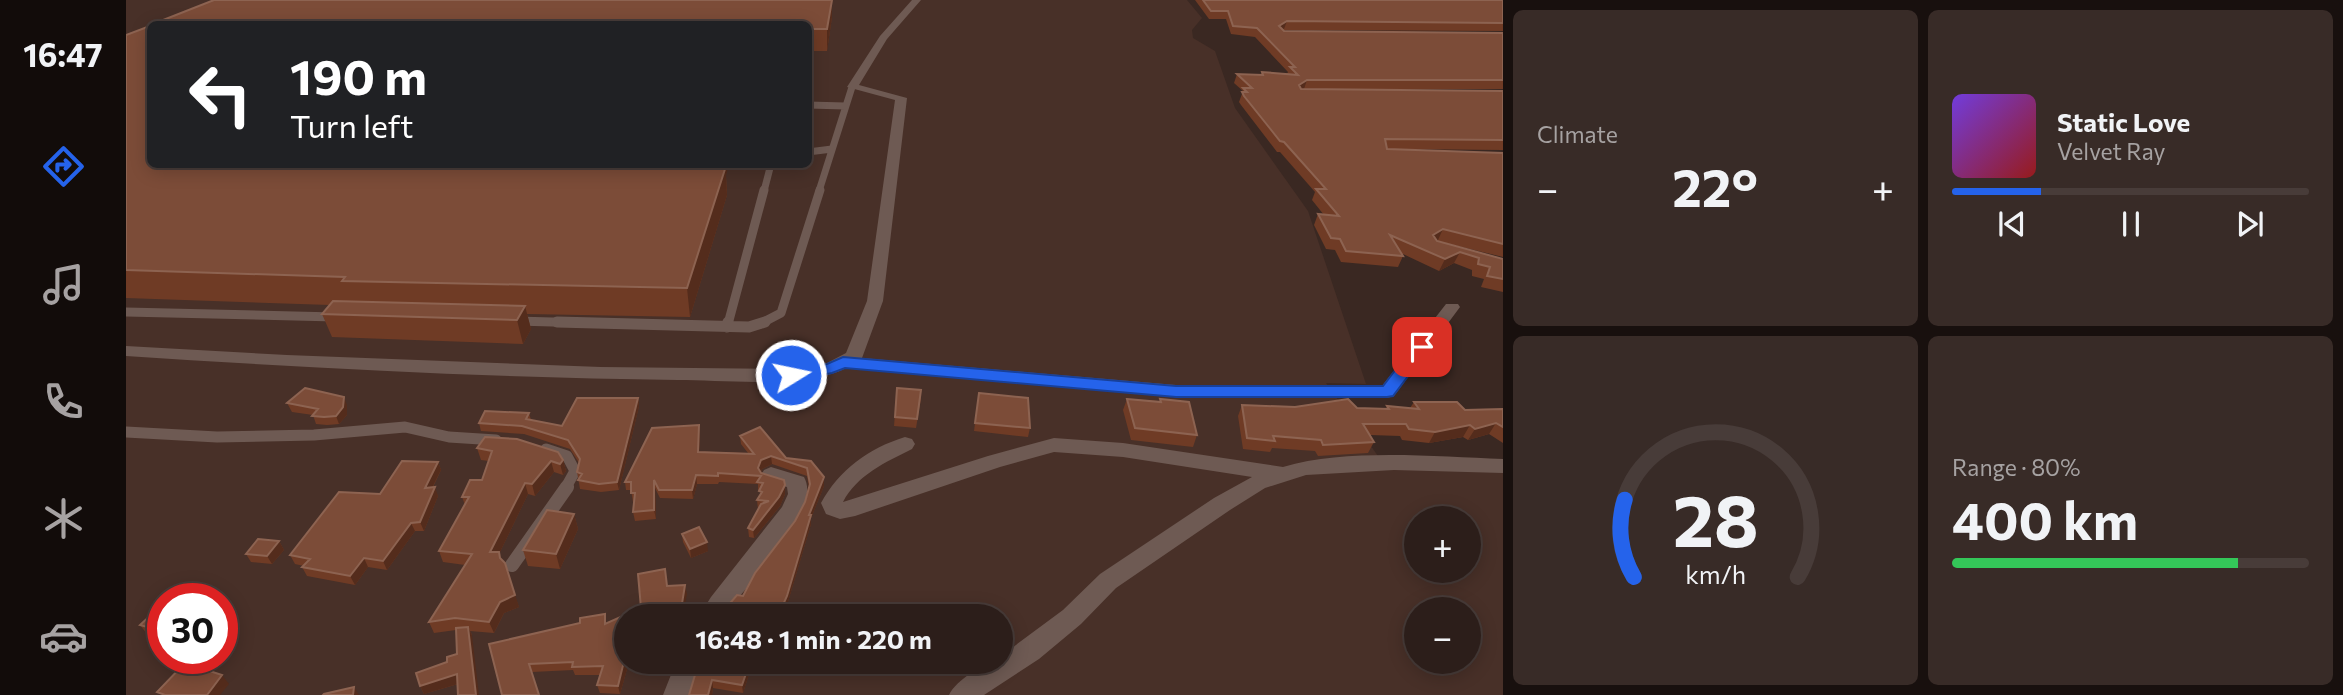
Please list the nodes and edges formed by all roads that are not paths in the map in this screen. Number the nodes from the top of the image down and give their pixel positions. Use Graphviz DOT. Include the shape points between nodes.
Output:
graph roads {
  1 [pos="917,0"];
  2 [pos="852,87"];
  3 [pos="812,105"];
  4 [pos="845,106"];
  5 [pos="832,149"];
  6 [pos="812,152"];
  7 [pos="770,168"];
  8 [pos="1452,307"];
  9 [pos="126,312"];
  10 [pos="350,317"];
  11 [pos="503,321"];
  12 [pos="727,327"];
  13 [pos="126,351"];
  14 [pos="843,362"];
  15 [pos="126,432"];
  16 [pos="510,441"];
  17 [pos="905,444"];
  18 [pos="533,445"];
  19 [pos="1503,466"];
  20 [pos="771,475"];
  21 [pos="1283,475"];
  22 [pos="512,565"];
  23 [pos="720,604"];
  24 [pos="682,674"];
  25 [pos="671,694"];
  26 [pos="962,695"];
  1 -- 2 [label="street" via="883,38"];
  2 -- 4 [label="lane"];
  2 -- 14 [label="street" via="901,98 875,301 854,356"];
  3 -- 4 [label="lane"];
  4 -- 5 [label="lane"];
  5 -- 6 [label="lane"];
  5 -- 12 [label="lane" via="781,313 749,327"];
  7 -- 12 [label="lane"];
  8 -- 14 [label="street" via="1387,392 1176,391"];
  9 -- 10 [label="lane"];
  11 -- 12 [label="lane"];
  13 -- 14 [label="street" via="601,373 791,375"];
  15 -- 16 [label="lane" via="231,437 405,427 449,437"];
  17 -- 21 [label="street" via="853,474 840,486 834,508 855,508 1054,445 1123,450"];
  18 -- 22 [label="lane" via="567,456 575,471"];
  19 -- 21 [label="street" via="1394,463 1306,468"];
  20 -- 23 [label="street" via="797,482 800,493 789,517"];
  21 -- 26 [label="street" via="1222,504 1108,581 1030,651"];
  24 -- 25 [label="street"];
}
